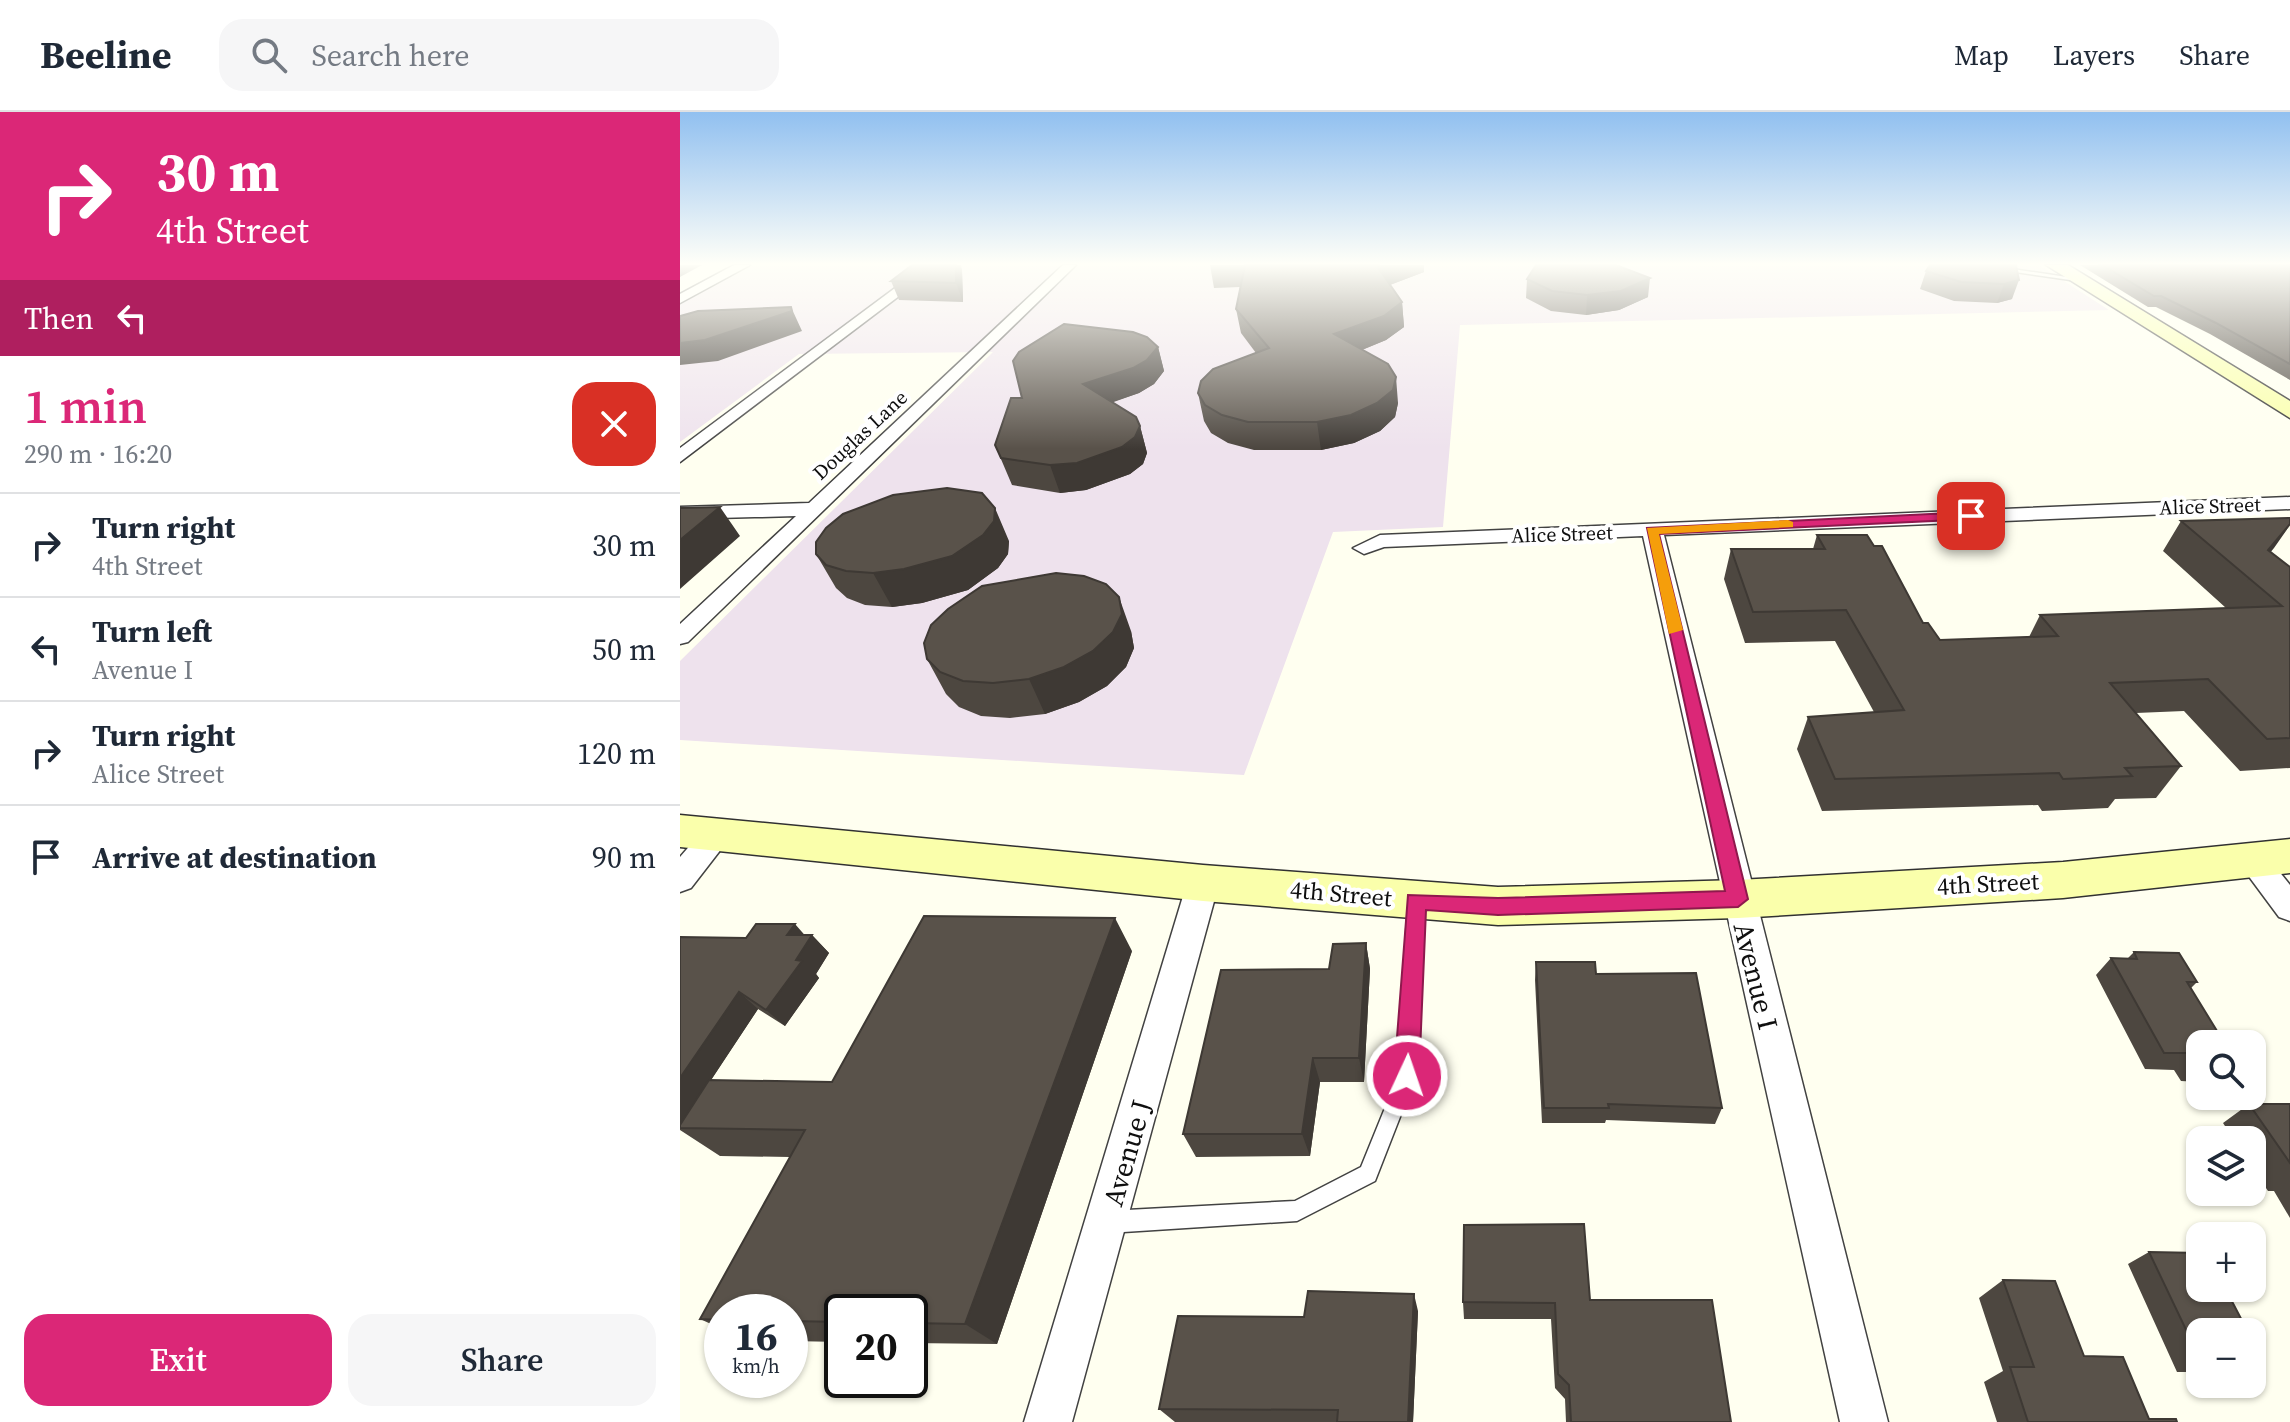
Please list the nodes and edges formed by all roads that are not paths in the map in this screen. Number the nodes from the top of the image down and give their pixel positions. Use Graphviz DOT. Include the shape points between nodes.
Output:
graph roads {
  1 [pos="853,326"];
  2 [pos="1006,326"];
  3 [pos="2152,326"];
  4 [pos="2290,408"];
  5 [pos="680,457"];
  6 [pos="2290,503"];
  7 [pos="815,509"];
  8 [pos="680,513"];
  9 [pos="1652,530"];
  10 [pos="1364,548"];
  11 [pos="680,637"];
  12 [pos="698,833"];
  13 [pos="2271,858"];
  14 [pos="680,879"];
  15 [pos="1203,883"];
  16 [pos="1738,899"];
  17 [pos="1416,901"];
  18 [pos="2290,908"];
  19 [pos="1108,1222"];
  20 [pos="1048,1422"];
  21 [pos="1864,1422"];
  1 -- 5 [label="street"];
  2 -- 7 [label="street, Douglas Lane"];
  3 -- 4 [label="main road"];
  6 -- 9 [label="street, Alice Street"];
  7 -- 8 [label="street"];
  7 -- 11 [label="street, Douglas Lane"];
  9 -- 10 [label="street, Alice Street" via="1380,541"];
  9 -- 16 [label="street, Avenue I"];
  12 -- 14 [label="street"];
  12 -- 15 [label="main road, 4th Street"];
  13 -- 16 [label="main road, 4th Street" via="2063,880"];
  13 -- 18 [label="street"];
  15 -- 17 [label="main road, 4th Street"];
  15 -- 19 [label="street, Avenue J"];
  16 -- 17 [label="main road, 4th Street" via="1498,906"];
  16 -- 21 [label="street, Avenue I"];
  17 -- 19 [label="lane" via="1407,1076 1368,1174 1297,1211"];
  19 -- 20 [label="street, Avenue J"];
}
